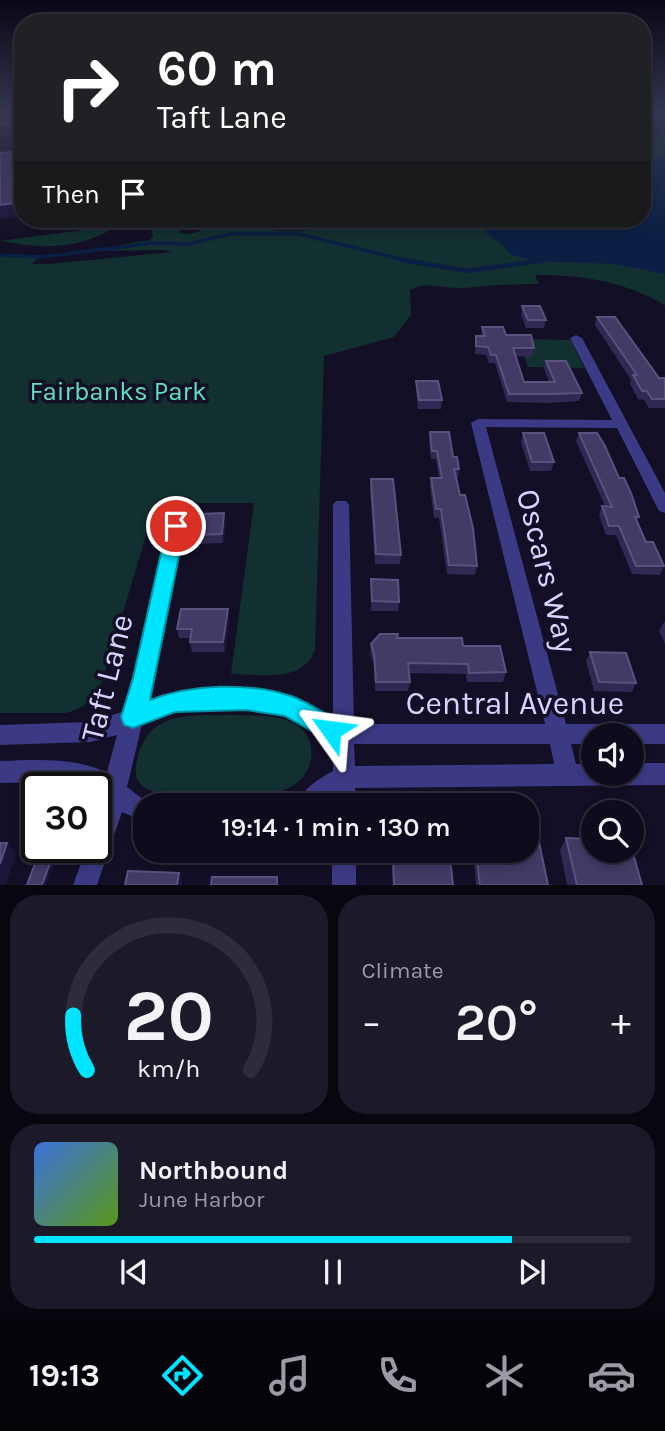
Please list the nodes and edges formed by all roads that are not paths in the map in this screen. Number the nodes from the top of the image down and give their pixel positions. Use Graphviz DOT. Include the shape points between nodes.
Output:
graph roads {
  1 [pos="576,338"];
  2 [pos="621,424"];
  3 [pos="341,505"];
  4 [pos="665,507"];
  5 [pos="176,526"];
  6 [pos="133,717"];
  7 [pos="344,734"];
  8 [pos="665,734"];
  9 [pos="0,735"];
  10 [pos="559,735"];
  11 [pos="0,772"];
  12 [pos="568,774"];
  13 [pos="665,774"];
  14 [pos="344,777"];
  15 [pos="115,793"];
  16 [pos="321,793"];
  17 [pos="344,793"];
  18 [pos="133,804"];
  19 [pos="344,863"];
  20 [pos="85,885"];
  21 [pos="344,885"];
  1 -- 2 [label="street"];
  2 -- 4 [label="street"];
  2 -- 10 [label="street, Oscars Way" via="478,423"];
  3 -- 7 [label="street"];
  5 -- 6 [label="street, Taft Lane"];
  6 -- 7 [label="street, Central Avenue" via="175,701 261,700 289,706"];
  6 -- 9 [label="street, Central Avenue" via="103,730 72,735"];
  6 -- 15 [label="street, Taft Lane"];
  7 -- 10 [label="street, Central Avenue"];
  7 -- 14 [label="street"];
  8 -- 10 [label="street, Central Avenue"];
  10 -- 12 [label="street, Oscars Way"];
  11 -- 15 [label="street" via="84,774"];
  12 -- 13 [label="street"];
  12 -- 14 [label="street"];
  14 -- 16 [label="street"];
  14 -- 17 [label="street"];
  15 -- 18 [label="street"];
  15 -- 20 [label="street, Taft Lane"];
  19 -- 21 [label="street"];
}
